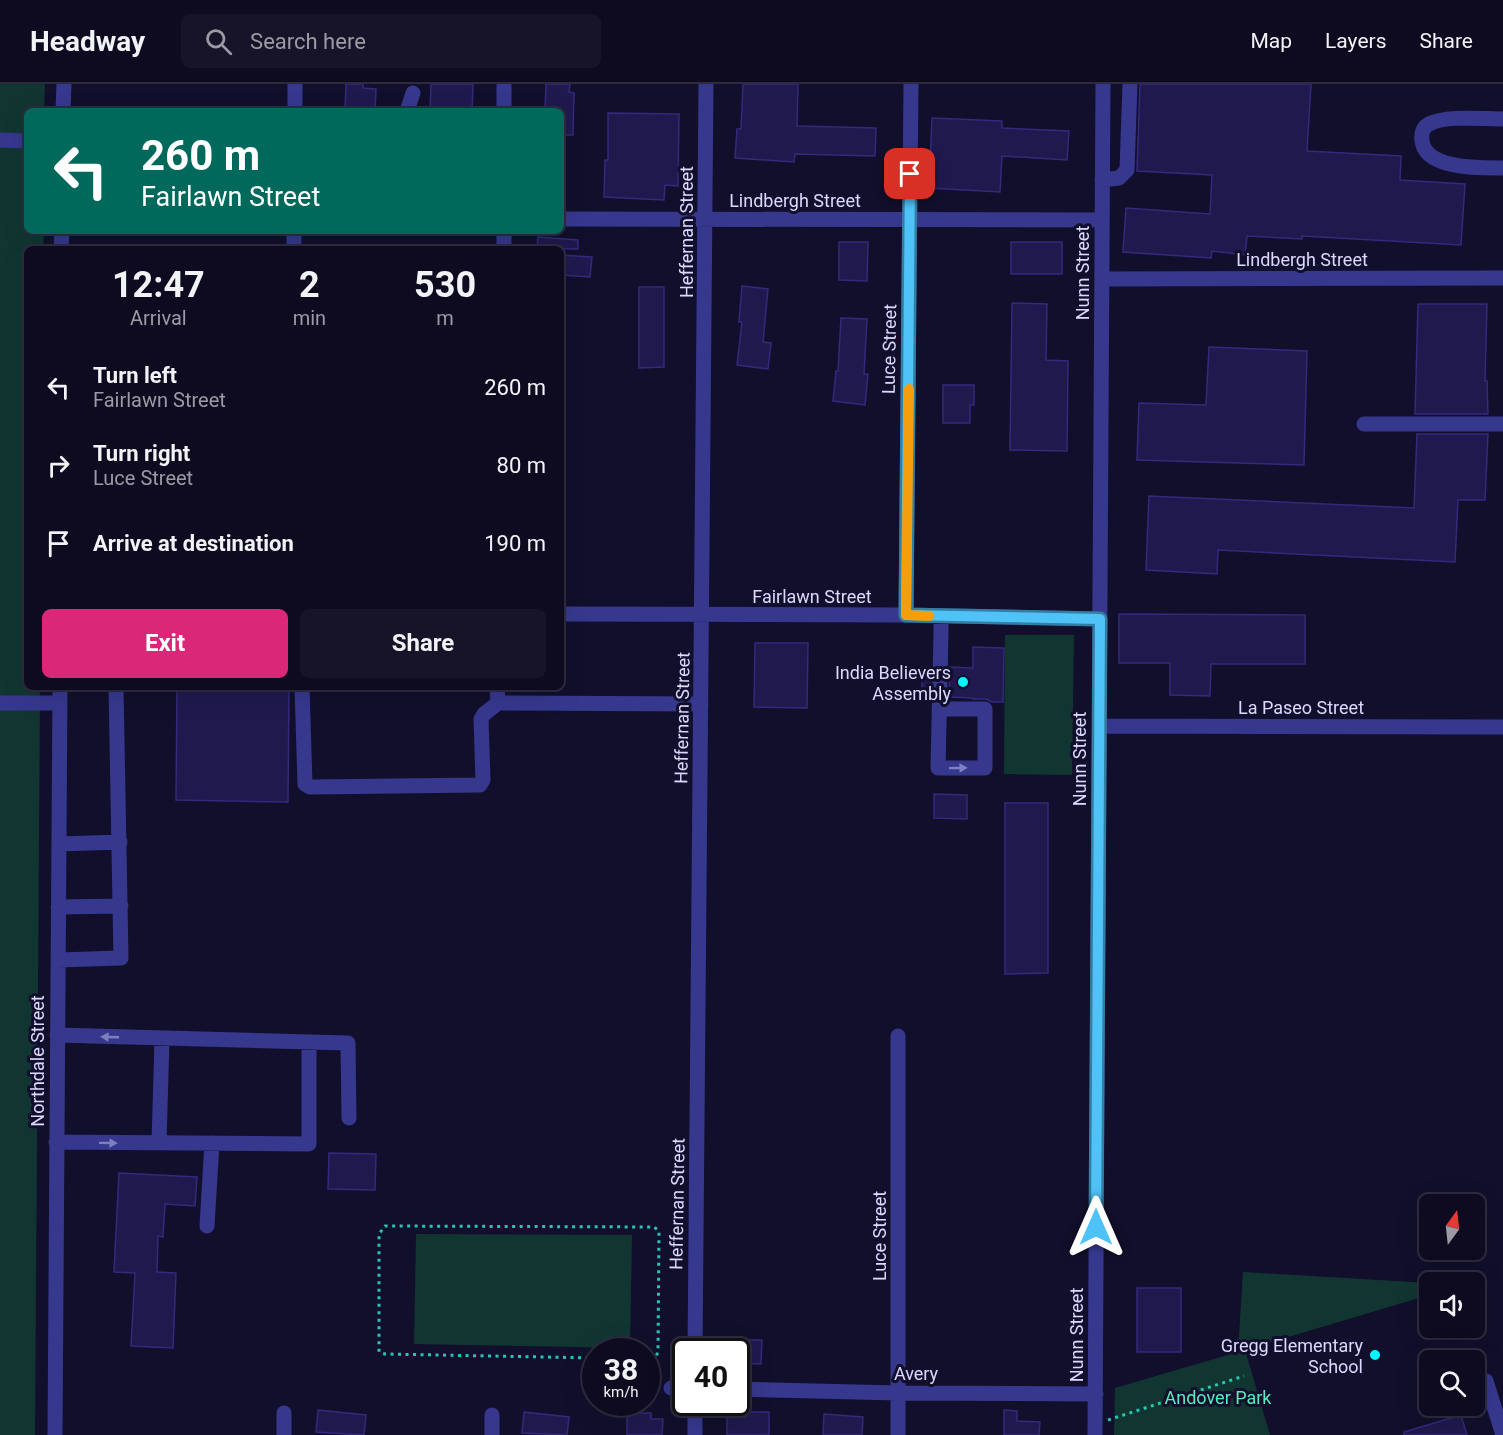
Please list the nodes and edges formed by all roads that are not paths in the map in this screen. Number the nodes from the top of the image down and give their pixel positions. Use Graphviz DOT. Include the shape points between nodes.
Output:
graph roads {
  1 [pos="63,84"];
  2 [pos="295,84"];
  3 [pos="504,84"];
  4 [pos="706,84"];
  5 [pos="911,84"];
  6 [pos="1103,84"];
  7 [pos="1130,84"];
  8 [pos="413,93"];
  9 [pos="63,108"];
  10 [pos="295,108"];
  11 [pos="408,108"];
  12 [pos="504,108"];
  13 [pos="1130,115"];
  14 [pos="1102,116"];
  15 [pos="1503,119"];
  16 [pos="0,140"];
  17 [pos="24,141"];
  18 [pos="1503,168"];
  19 [pos="1102,180"];
  20 [pos="564,219"];
  21 [pos="706,220"];
  22 [pos="910,220"];
  23 [pos="1102,220"];
  24 [pos="1503,278"];
  25 [pos="1102,279"];
  26 [pos="1364,424"];
  27 [pos="1503,424"];
  28 [pos="564,614"];
  29 [pos="702,615"];
  30 [pos="906,615"];
  31 [pos="941,616"];
  32 [pos="1100,619"];
  33 [pos="60,690"];
  34 [pos="116,690"];
  35 [pos="302,690"];
  36 [pos="497,690"];
  37 [pos="0,703"];
  38 [pos="60,703"];
  39 [pos="498,703"];
  40 [pos="701,704"];
  41 [pos="939,709"];
  42 [pos="1099,726"];
  43 [pos="1503,728"];
  44 [pos="120,842"];
  45 [pos="59,844"];
  46 [pos="120,906"];
  47 [pos="58,907"];
  48 [pos="58,960"];
  49 [pos="57,1035"];
  50 [pos="898,1036"];
  51 [pos="162,1039"];
  52 [pos="309,1042"];
  53 [pos="349,1118"];
  54 [pos="56,1142"];
  55 [pos="159,1143"];
  56 [pos="212,1143"];
  57 [pos="207,1226"];
  58 [pos="695,1338"];
  59 [pos="1486,1381"];
  60 [pos="750,1389"];
  61 [pos="898,1393"];
  62 [pos="1096,1394"];
  63 [pos="1498,1403"];
  64 [pos="284,1413"];
  65 [pos="492,1415"];
  66 [pos="695,1416"];
  67 [pos="1095,1429"];
  68 [pos="55,1435"];
  69 [pos="284,1435"];
  70 [pos="492,1435"];
  71 [pos="695,1435"];
  72 [pos="898,1435"];
  73 [pos="1503,1435"];
  1 -- 9 [label="street"];
  2 -- 10 [label="street"];
  3 -- 12 [label="street"];
  4 -- 21 [label="street, Heffernan Street"];
  5 -- 22 [label="street, Luce Street"];
  6 -- 14 [label="street, Nunn Street"];
  7 -- 13 [label="street"];
  8 -- 11 [label="street"];
  13 -- 14 [label="street"];
  13 -- 19 [label="street" via="1127,170 1119,178"];
  14 -- 19 [label="street, Nunn Street"];
  15 -- 18 [label="street" via="1432,123 1422,132 1423,148 1440,161"];
  16 -- 17 [label="street"];
  19 -- 23 [label="street, Nunn Street"];
  20 -- 21 [label="street, Lindbergh Street"];
  21 -- 22 [label="street, Lindbergh Street"];
  21 -- 29 [label="street, Heffernan Street"];
  22 -- 23 [label="street, Lindbergh Street"];
  22 -- 30 [label="street, Luce Street"];
  23 -- 25 [label="street, Nunn Street"];
  24 -- 25 [label="street, Lindbergh Street"];
  25 -- 32 [label="street, Nunn Street"];
  26 -- 27 [label="street"];
  28 -- 29 [label="street, Fairlawn Street"];
  29 -- 30 [label="street, Fairlawn Street"];
  29 -- 40 [label="street, Heffernan Street"];
  30 -- 31 [label="street, Fairlawn Street"];
  31 -- 32 [label="street, Fairlawn Street"];
  31 -- 41 [label="street"];
  32 -- 42 [label="street, Nunn Street"];
  33 -- 38 [label="street, Northdale Street"];
  34 -- 44 [label="street"];
  35 -- 39 [label="street" via="305,784 310,787 480,785 481,719"];
  36 -- 39 [label="street"];
  37 -- 38 [label="street"];
  38 -- 45 [label="street, Northdale Street"];
  39 -- 40 [label="street"];
  40 -- 58 [label="street, Heffernan Street"];
  41 -- 41 [label="street, one-way" via="938,768 985,768 986,709"];
  42 -- 43 [label="street, La Paseo Street"];
  42 -- 62 [label="street, Nunn Street"];
  44 -- 45 [label="street"];
  44 -- 46 [label="street"];
  45 -- 47 [label="street, Northdale Street"];
  46 -- 47 [label="street"];
  46 -- 48 [label="street" via="121,958"];
  47 -- 48 [label="street, Northdale Street"];
  48 -- 49 [label="street, Northdale Street"];
  51 -- 49 [label="street, one-way"];
  49 -- 54 [label="street, Northdale Street"];
  50 -- 61 [label="street, Luce Street"];
  51 -- 52 [label="street"];
  51 -- 55 [label="street"];
  52 -- 53 [label="street" via="348,1043"];
  52 -- 56 [label="street" via="309,1144"];
  54 -- 55 [label="street, one-way"];
  54 -- 68 [label="street, Northdale Street"];
  55 -- 56 [label="street"];
  56 -- 57 [label="street"];
  59 -- 63 [label="street"];
  60 -- 61 [label="street, Avery"];
  61 -- 62 [label="street, Avery"];
  61 -- 72 [label="street, Luce Street"];
  62 -- 67 [label="street, Nunn Street"];
  63 -- 73 [label="street"];
  64 -- 69 [label="street"];
  65 -- 70 [label="street"];
  66 -- 71 [label="street"];
}
